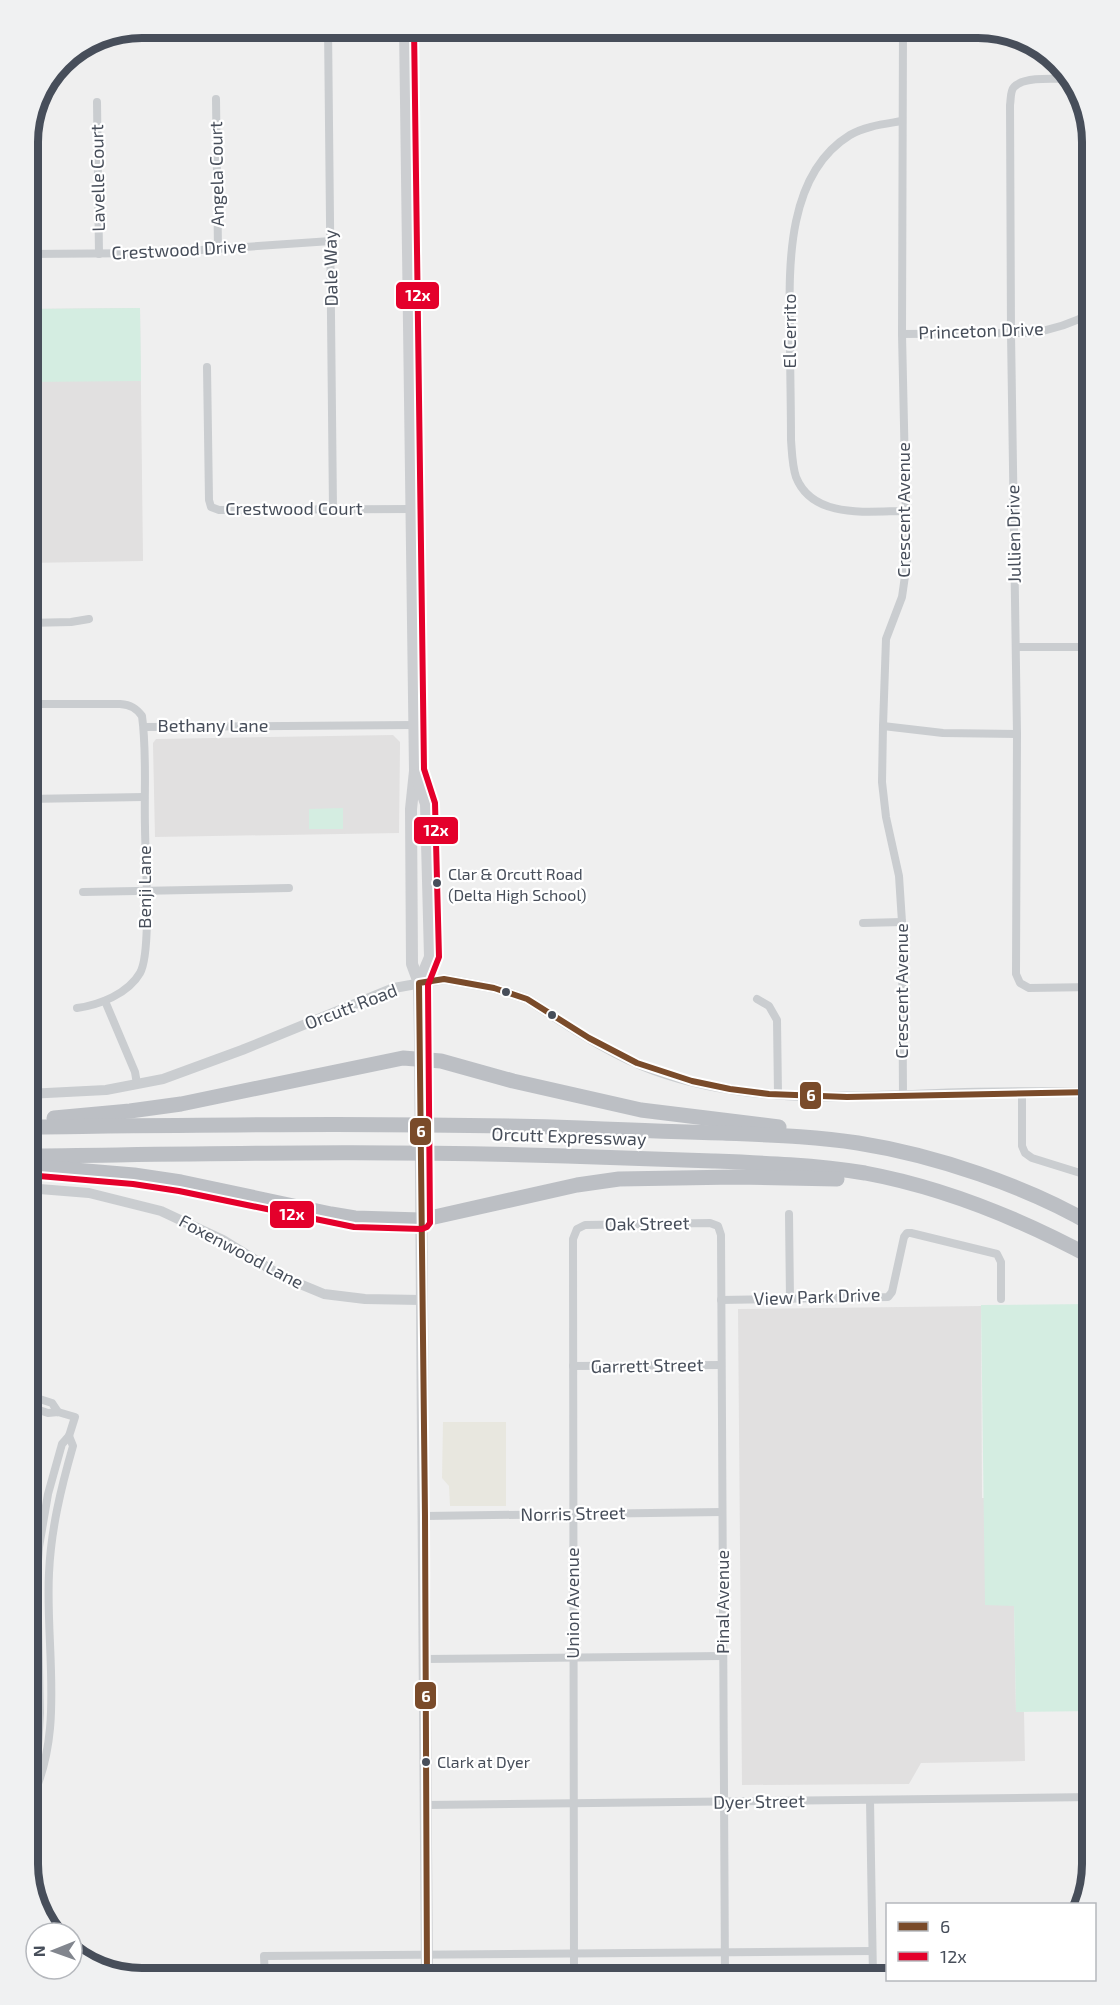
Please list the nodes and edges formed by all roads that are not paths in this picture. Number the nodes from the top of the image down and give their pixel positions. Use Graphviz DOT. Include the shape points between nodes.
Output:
graph roads {
  1 [pos="328,38"];
  2 [pos="405,38"];
  3 [pos="903,38"];
  4 [pos="1062,79"];
  5 [pos="216,99"];
  6 [pos="97,102"];
  7 [pos="902,121"];
  8 [pos="331,241"];
  9 [pos="218,249"];
  10 [pos="38,254"];
  11 [pos="99,254"];
  12 [pos="1082,318"];
  13 [pos="1011,333"];
  14 [pos="902,334"];
  15 [pos="207,367"];
  16 [pos="333,509"];
  17 [pos="411,509"];
  18 [pos="906,511"];
  19 [pos="89,619"];
  20 [pos="38,623"];
  21 [pos="1016,647"];
  22 [pos="1082,647"];
  23 [pos="38,704"];
  24 [pos="414,725"];
  25 [pos="883,726"];
  26 [pos="144,727"];
  27 [pos="1017,734"];
  28 [pos="144,796"];
  29 [pos="38,799"];
  30 [pos="289,888"];
  31 [pos="146,891"];
  32 [pos="83,892"];
  33 [pos="902,922"];
  34 [pos="863,923"];
  35 [pos="419,983"];
  36 [pos="1082,987"];
  37 [pos="758,999"];
  38 [pos="105,1001"];
  39 [pos="77,1008"];
  40 [pos="420,1059"];
  41 [pos="137,1084"];
  42 [pos="1022,1092"];
  43 [pos="1082,1092"];
  44 [pos="38,1093"];
  45 [pos="778,1095"];
  46 [pos="903,1096"];
  47 [pos="38,1119"];
  48 [pos="38,1127"];
  49 [pos="859,1143"];
  50 [pos="38,1156"];
  51 [pos="38,1167"];
  52 [pos="1082,1174"];
  53 [pos="38,1189"];
  54 [pos="940,1191"];
  55 [pos="789,1214"];
  56 [pos="1082,1219"];
  57 [pos="421,1220"];
  58 [pos="718,1226"];
  59 [pos="577,1229"];
  60 [pos="1082,1252"];
  61 [pos="790,1299"];
  62 [pos="1001,1299"];
  63 [pos="421,1300"];
  64 [pos="721,1300"];
  65 [pos="721,1365"];
  66 [pos="573,1366"];
  67 [pos="38,1399"];
  68 [pos="38,1410"];
  69 [pos="58,1412"];
  70 [pos="69,1436"];
  71 [pos="722,1512"];
  72 [pos="573,1514"];
  73 [pos="424,1516"];
  74 [pos="38,1576"];
  75 [pos="38,1604"];
  76 [pos="48,1604"];
  77 [pos="38,1640"];
  78 [pos="723,1656"];
  79 [pos="573,1658"];
  80 [pos="425,1659"];
  81 [pos="40,1713"];
  82 [pos="51,1713"];
  83 [pos="38,1748"];
  84 [pos="38,1782"];
  85 [pos="1082,1797"];
  86 [pos="870,1800"];
  87 [pos="724,1802"];
  88 [pos="573,1804"];
  89 [pos="426,1805"];
  90 [pos="725,1952"];
  91 [pos="872,1952"];
  92 [pos="574,1953"];
  93 [pos="426,1954"];
  94 [pos="265,1967"];
  95 [pos="427,1967"];
  96 [pos="574,1968"];
  97 [pos="725,1968"];
  98 [pos="873,1968"];
  1 -- 8 [label="street, Dale Way"];
  2 -- 17 [label="main road"];
  3 -- 7 [label="street, Crescent Avenue"];
  4 -- 13 [label="street, Jullien Drive" via="1022,81 1012,90"];
  5 -- 9 [label="street, Angela Court"];
  6 -- 11 [label="street, Lavelle Court"];
  7 -- 14 [label="street, Crescent Avenue"];
  7 -- 18 [label="street, El Cerrito" via="863,129 841,141 821,161 806,188 789,270 791,428 797,479 819,502 840,510"];
  8 -- 9 [label="street, Crestwood Drive"];
  8 -- 16 [label="street, Dale Way"];
  9 -- 11 [label="street, Crestwood Drive"];
  10 -- 11 [label="street, Crestwood Drive"];
  12 -- 13 [label="street, Princeton Drive" via="1049,330"];
  13 -- 14 [label="street, Princeton Drive"];
  13 -- 21 [label="street, Jullien Drive"];
  14 -- 18 [label="street, Crescent Avenue"];
  15 -- 16 [label="street, Crestwood Court" via="211,507"];
  16 -- 17 [label="street, Crestwood Court"];
  17 -- 24 [label="main road"];
  18 -- 25 [label="street, Crescent Avenue" via="907,562 902,597 886,639"];
  19 -- 20 [label="street"];
  21 -- 22 [label="street"];
  21 -- 27 [label="street, Jullien Drive"];
  23 -- 26 [label="street, Bethany Lane" via="130,705 142,716"];
  24 -- 26 [label="street, Bethany Lane"];
  24 -- 35 [label="main road" via="412,964"];
  25 -- 27 [label="street" via="943,733"];
  25 -- 33 [label="street, Crescent Avenue" via="882,782"];
  26 -- 28 [label="street, Benji Lane"];
  27 -- 36 [label="street, Jullien Drive" via="1016,974 1020,983 1029,988"];
  28 -- 29 [label="street"];
  28 -- 31 [label="street, Benji Lane"];
  30 -- 31 [label="street"];
  31 -- 32 [label="street"];
  31 -- 38 [label="street, Benji Lane" via="144,964 136,979"];
  33 -- 34 [label="street"];
  33 -- 46 [label="street, Crescent Avenue"];
  35 -- 40 [label="main road"];
  35 -- 41 [label="street, Orcutt Road" via="394,988 192,1069"];
  35 -- 45 [label="street, Orcutt Road" via="444,979 511,992 607,1048 652,1069 722,1089"];
  37 -- 45 [label="street" via="769,1006 777,1020"];
  38 -- 39 [label="street, Benji Lane"];
  38 -- 41 [label="street"];
  40 -- 47 [label="highway" via="403,1058 181,1104"];
  40 -- 49 [label="highway" via="641,1110 787,1128"];
  40 -- 57 [label="main road"];
  41 -- 44 [label="street, Orcutt Road" via="106,1090"];
  42 -- 43 [label="street, Orcutt Road"];
  42 -- 46 [label="street, Orcutt Road"];
  42 -- 52 [label="street" via="1025,1153"];
  45 -- 46 [label="street, Orcutt Road"];
  48 -- 49 [label="highway, Orcutt Expressway" via="457,1124 788,1136"];
  49 -- 56 [label="highway, Orcutt Expressway" via="911,1154 1002,1183"];
  50 -- 54 [label="highway, Orcutt Expressway" via="382,1152 754,1163 865,1174"];
  51 -- 57 [label="highway" via="181,1182 355,1218"];
  53 -- 63 [label="street, Foxenwood Lane" via="89,1192 161,1211 223,1240 283,1277 324,1294"];
  54 -- 57 [label="highway" via="808,1177 619,1179"];
  54 -- 60 [label="highway, Orcutt Expressway" via="998,1211"];
  55 -- 61 [label="street"];
  57 -- 63 [label="main road"];
  58 -- 59 [label="street, Oak Street" via="611,1223"];
  58 -- 64 [label="street, Pinal Avenue"];
  59 -- 66 [label="street, Union Avenue" via="573,1239"];
  61 -- 62 [label="street, View Park Drive" via="888,1297 906,1233 997,1254 1001,1262"];
  61 -- 64 [label="street, View Park Drive"];
  63 -- 73 [label="main road"];
  64 -- 65 [label="street, Pinal Avenue"];
  65 -- 66 [label="street, Garrett Street"];
  65 -- 71 [label="street, Pinal Avenue"];
  66 -- 72 [label="street, Union Avenue"];
  67 -- 69 [label="street" via="52,1403"];
  68 -- 69 [label="street"];
  69 -- 70 [label="street" via="75,1417"];
  70 -- 74 [label="street" via="62,1444 48,1494"];
  70 -- 76 [label="street" via="73,1446 54,1523"];
  71 -- 72 [label="street, Norris Street"];
  71 -- 78 [label="street, Pinal Avenue"];
  72 -- 73 [label="street, Norris Street"];
  72 -- 79 [label="street, Union Avenue"];
  73 -- 80 [label="main road"];
  75 -- 76 [label="street"];
  76 -- 82 [label="street"];
  77 -- 81 [label="street"];
  78 -- 79 [label="street"];
  78 -- 87 [label="street, Pinal Avenue"];
  79 -- 80 [label="street"];
  79 -- 88 [label="street, Union Avenue"];
  80 -- 89 [label="main road"];
  81 -- 82 [label="street"];
  81 -- 83 [label="street"];
  82 -- 84 [label="street" via="48,1747"];
  85 -- 86 [label="street, Dyer Street"];
  86 -- 87 [label="street, Dyer Street"];
  86 -- 91 [label="street"];
  87 -- 88 [label="street, Dyer Street"];
  87 -- 90 [label="street, Pinal Avenue"];
  88 -- 89 [label="street, Dyer Street"];
  88 -- 92 [label="street, Union Avenue"];
  89 -- 93 [label="main road"];
  90 -- 91 [label="street"];
  90 -- 92 [label="street"];
  90 -- 97 [label="street, Pinal Avenue"];
  91 -- 98 [label="street"];
  92 -- 93 [label="street"];
  92 -- 96 [label="street, Union Avenue"];
  93 -- 94 [label="street" via="264,1956"];
  93 -- 95 [label="main road"];
}
